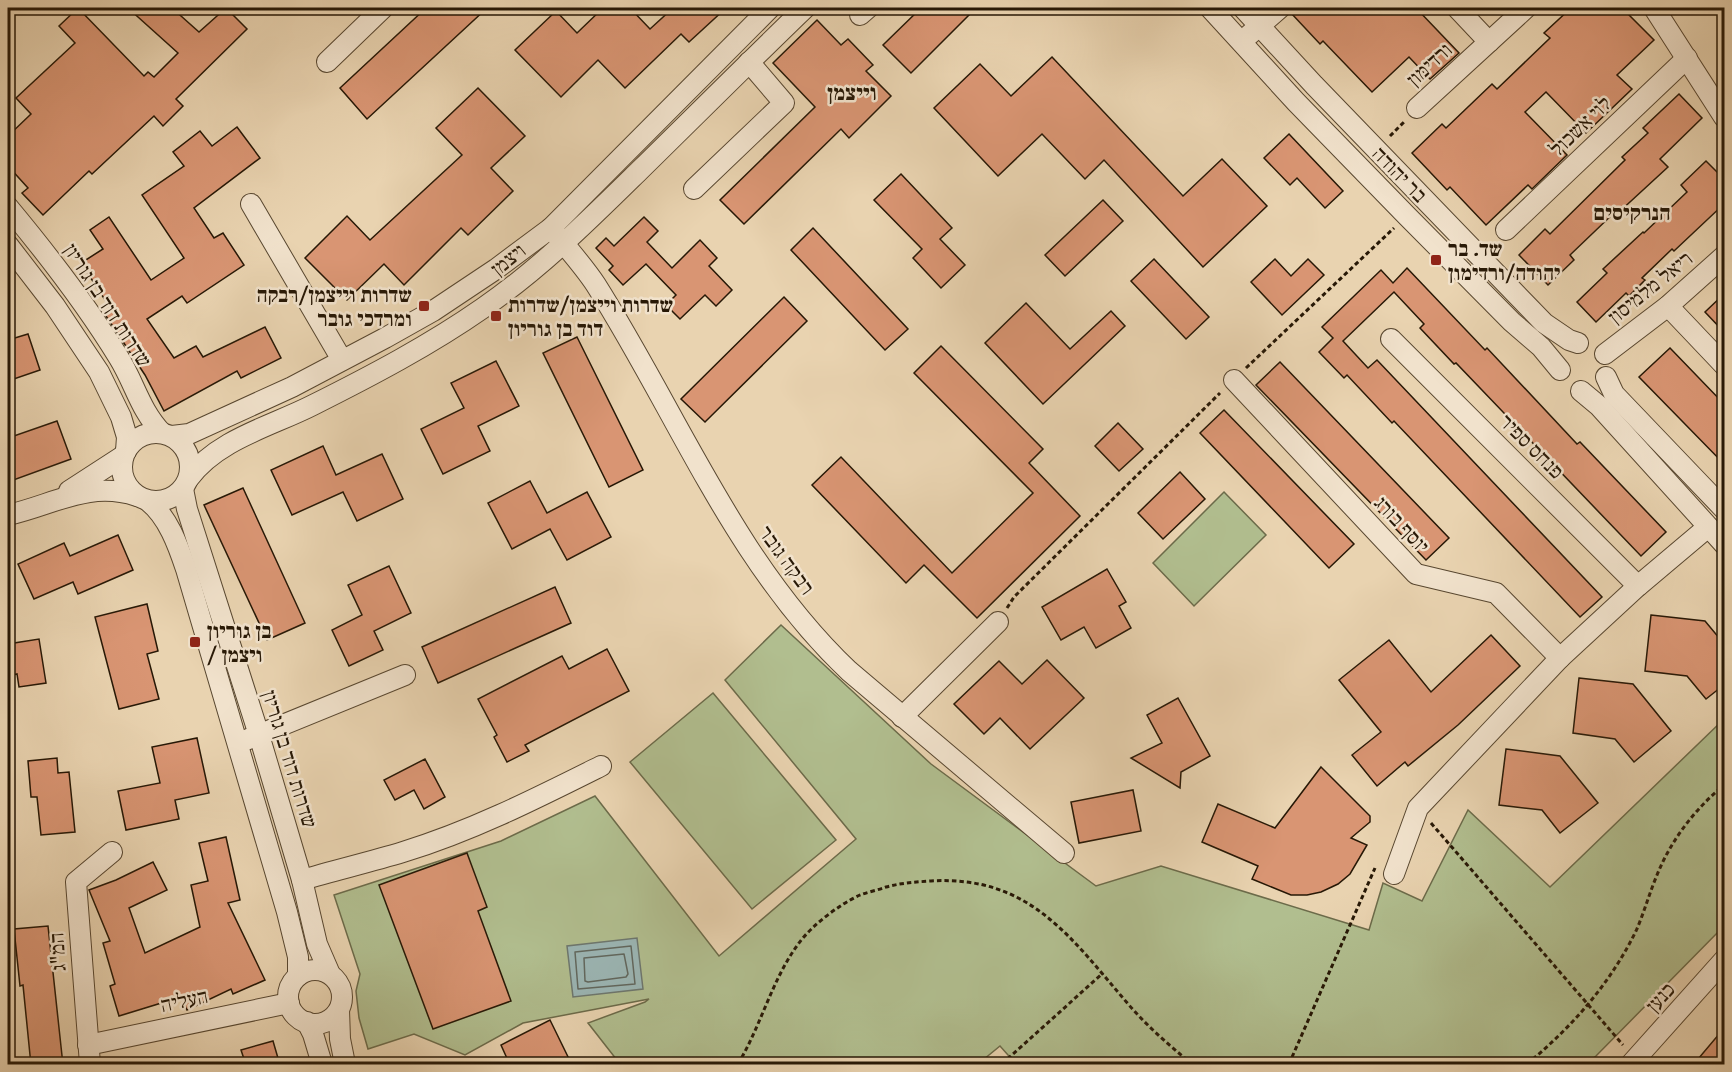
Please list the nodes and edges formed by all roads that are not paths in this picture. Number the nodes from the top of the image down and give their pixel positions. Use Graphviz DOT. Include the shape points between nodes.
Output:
graph roads {
  1 [pos="383,8"];
  2 [pos="770,8"];
  3 [pos="805,8"];
  4 [pos="1210,8"];
  5 [pos="1243,8"];
  6 [pos="1280,8"];
  7 [pos="1457,8"];
  8 [pos="1526,8"];
  9 [pos="1654,8"];
  10 [pos="1260,27"];
  11 [pos="1239,39"];
  12 [pos="1489,42"];
  13 [pos="1687,58"];
  14 [pos="327,62"];
  15 [pos="749,62"];
  16 [pos="1418,108"];
  17 [pos="1725,117"];
  18 [pos="694,189"];
  19 [pos="251,204"];
  20 [pos="8,207"];
  21 [pos="551,228"];
  22 [pos="1506,230"];
  23 [pos="564,244"];
  24 [pos="8,245"];
  25 [pos="1725,256"];
  26 [pos="1668,306"];
  27 [pos="1391,339"];
  28 [pos="1578,343"];
  29 [pos="1605,354"];
  30 [pos="342,360"];
  31 [pos="1725,365"];
  32 [pos="1560,370"];
  33 [pos="1606,377"];
  34 [pos="1234,380"];
  35 [pos="1581,391"];
  36 [pos="167,435"];
  37 [pos="124,453"];
  38 [pos="186,483"];
  39 [pos="143,498"];
  40 [pos="48,503"];
  41 [pos="1725,509"];
  42 [pos="8,515"];
  43 [pos="1708,526"];
  44 [pos="1725,544"];
  45 [pos="1638,586"];
  46 [pos="998,622"];
  47 [pos="1560,658"];
  48 [pos="405,675"];
  49 [pos="902,717"];
  50 [pos="259,735"];
  51 [pos="238,743"];
  52 [pos="601,766"];
  53 [pos="112,852"];
  54 [pos="1064,853"];
  55 [pos="1394,874"];
  56 [pos="302,880"];
  57 [pos="1725,960"];
  58 [pos="330,974"];
  59 [pos="298,976"];
  60 [pos="290,1003"];
  61 [pos="339,1010"];
  62 [pos="307,1022"];
  63 [pos="88,1045"];
  64 [pos="1634,1062"];
  65 [pos="90,1065"];
  66 [pos="322,1065"];
  67 [pos="345,1065"];
  1 -- 14 [label="street"];
  2 -- 21 [label="street, ויצמן"];
  3 -- 15 [label="street, ויצמן"];
  4 -- 11 [label="street, בר יהודה"];
  5 -- 10 [label="street, בר יהודה"];
  6 -- 10 [label="street"];
  7 -- 12 [label="street"];
  8 -- 12 [label="street, ורדימון"];
  9 -- 13 [label="street"];
  10 -- 11 [label="street"];
  10 -- 28 [label="street, בר יהודה" via="1544,323"];
  11 -- 32 [label="street, בר יהודה"];
  12 -- 16 [label="street, ורדימון"];
  13 -- 17 [label="street"];
  13 -- 22 [label="street, לוי אשכול"];
  15 -- 18 [label="street" via="784,103"];
  15 -- 23 [label="street, ויצמן"];
  19 -- 30 [label="street"];
  20 -- 36 [label="street, שדרות דוד בן גוריון" via="75,292 120,360 141,405"];
  21 -- 23 [label="street, רבקה גובר"];
  21 -- 30 [label="street, ויצמן" via="450,300"];
  23 -- 38 [label="street, ויצמן" via="447,332 346,389 226,446 200,464"];
  23 -- 49 [label="street, רבקה גובר" via="595,284 764,573 820,643"];
  24 -- 37 [label="street, שדרות דוד בן גוריון" via="99,372 122,417 127,437"];
  25 -- 26 [label="street, ריאל מלמיסון"];
  26 -- 29 [label="street, ריאל מלמיסון"];
  26 -- 31 [label="street"];
  27 -- 45 [label="street, פנחס ספיר"];
  28 -- 29 [label="street" via="1593,344"];
  28 -- 32 [label="street" via="1562,356"];
  29 -- 33 [label="street"];
  30 -- 36 [label="street, ויצמן" via="189,434"];
  32 -- 35 [label="street" via="1567,384"];
  33 -- 35 [label="street" via="1596,388"];
  33 -- 41 [label="street" via="1614,394"];
  34 -- 47 [label="street, יוסף בורג" via="1416,574 1496,593"];
  35 -- 43 [label="street"];
  36 -- 37 [label="street" via="145,434"];
  36 -- 38 [label="street" via="186,449 191,468"];
  37 -- 39 [label="street" via="123,478"];
  37 -- 40 [label="street"];
  38 -- 39 [label="street" via="167,500"];
  38 -- 50 [label="street, שדרות דוד בן גוריון" via="187,509"];
  39 -- 40 [label="street" via="120,490 103,490"];
  39 -- 51 [label="street" via="155,506 178,547"];
  40 -- 42 [label="street"];
  43 -- 44 [label="street"];
  43 -- 45 [label="street"];
  45 -- 47 [label="street"];
  46 -- 49 [label="street"];
  47 -- 55 [label="street" via="1418,808"];
  48 -- 50 [label="street"];
  49 -- 54 [label="street, רבקה גובר"];
  50 -- 51 [label="street"];
  50 -- 56 [label="street, שדרות דוד בן גוריון"];
  51 -- 59 [label="street" via="287,912 298,957"];
  52 -- 56 [label="street" via="539,797 425,844"];
  53 -- 63 [label="street, המ\"ג" via="76,882"];
  56 -- 58 [label="street, שדרות דוד בן גוריון" via="317,944"];
  57 -- 64 [label="street, כנען"];
  58 -- 59 [label="street" via="310,970"];
  58 -- 61 [label="street" via="342,994"];
  59 -- 60 [label="street" via="290,988"];
  60 -- 62 [label="street" via="296,1015"];
  60 -- 63 [label="street, העליה"];
  61 -- 62 [label="street" via="325,1022"];
  61 -- 67 [label="street"];
  62 -- 66 [label="street"];
  63 -- 65 [label="street, המ\"ג"];
}
